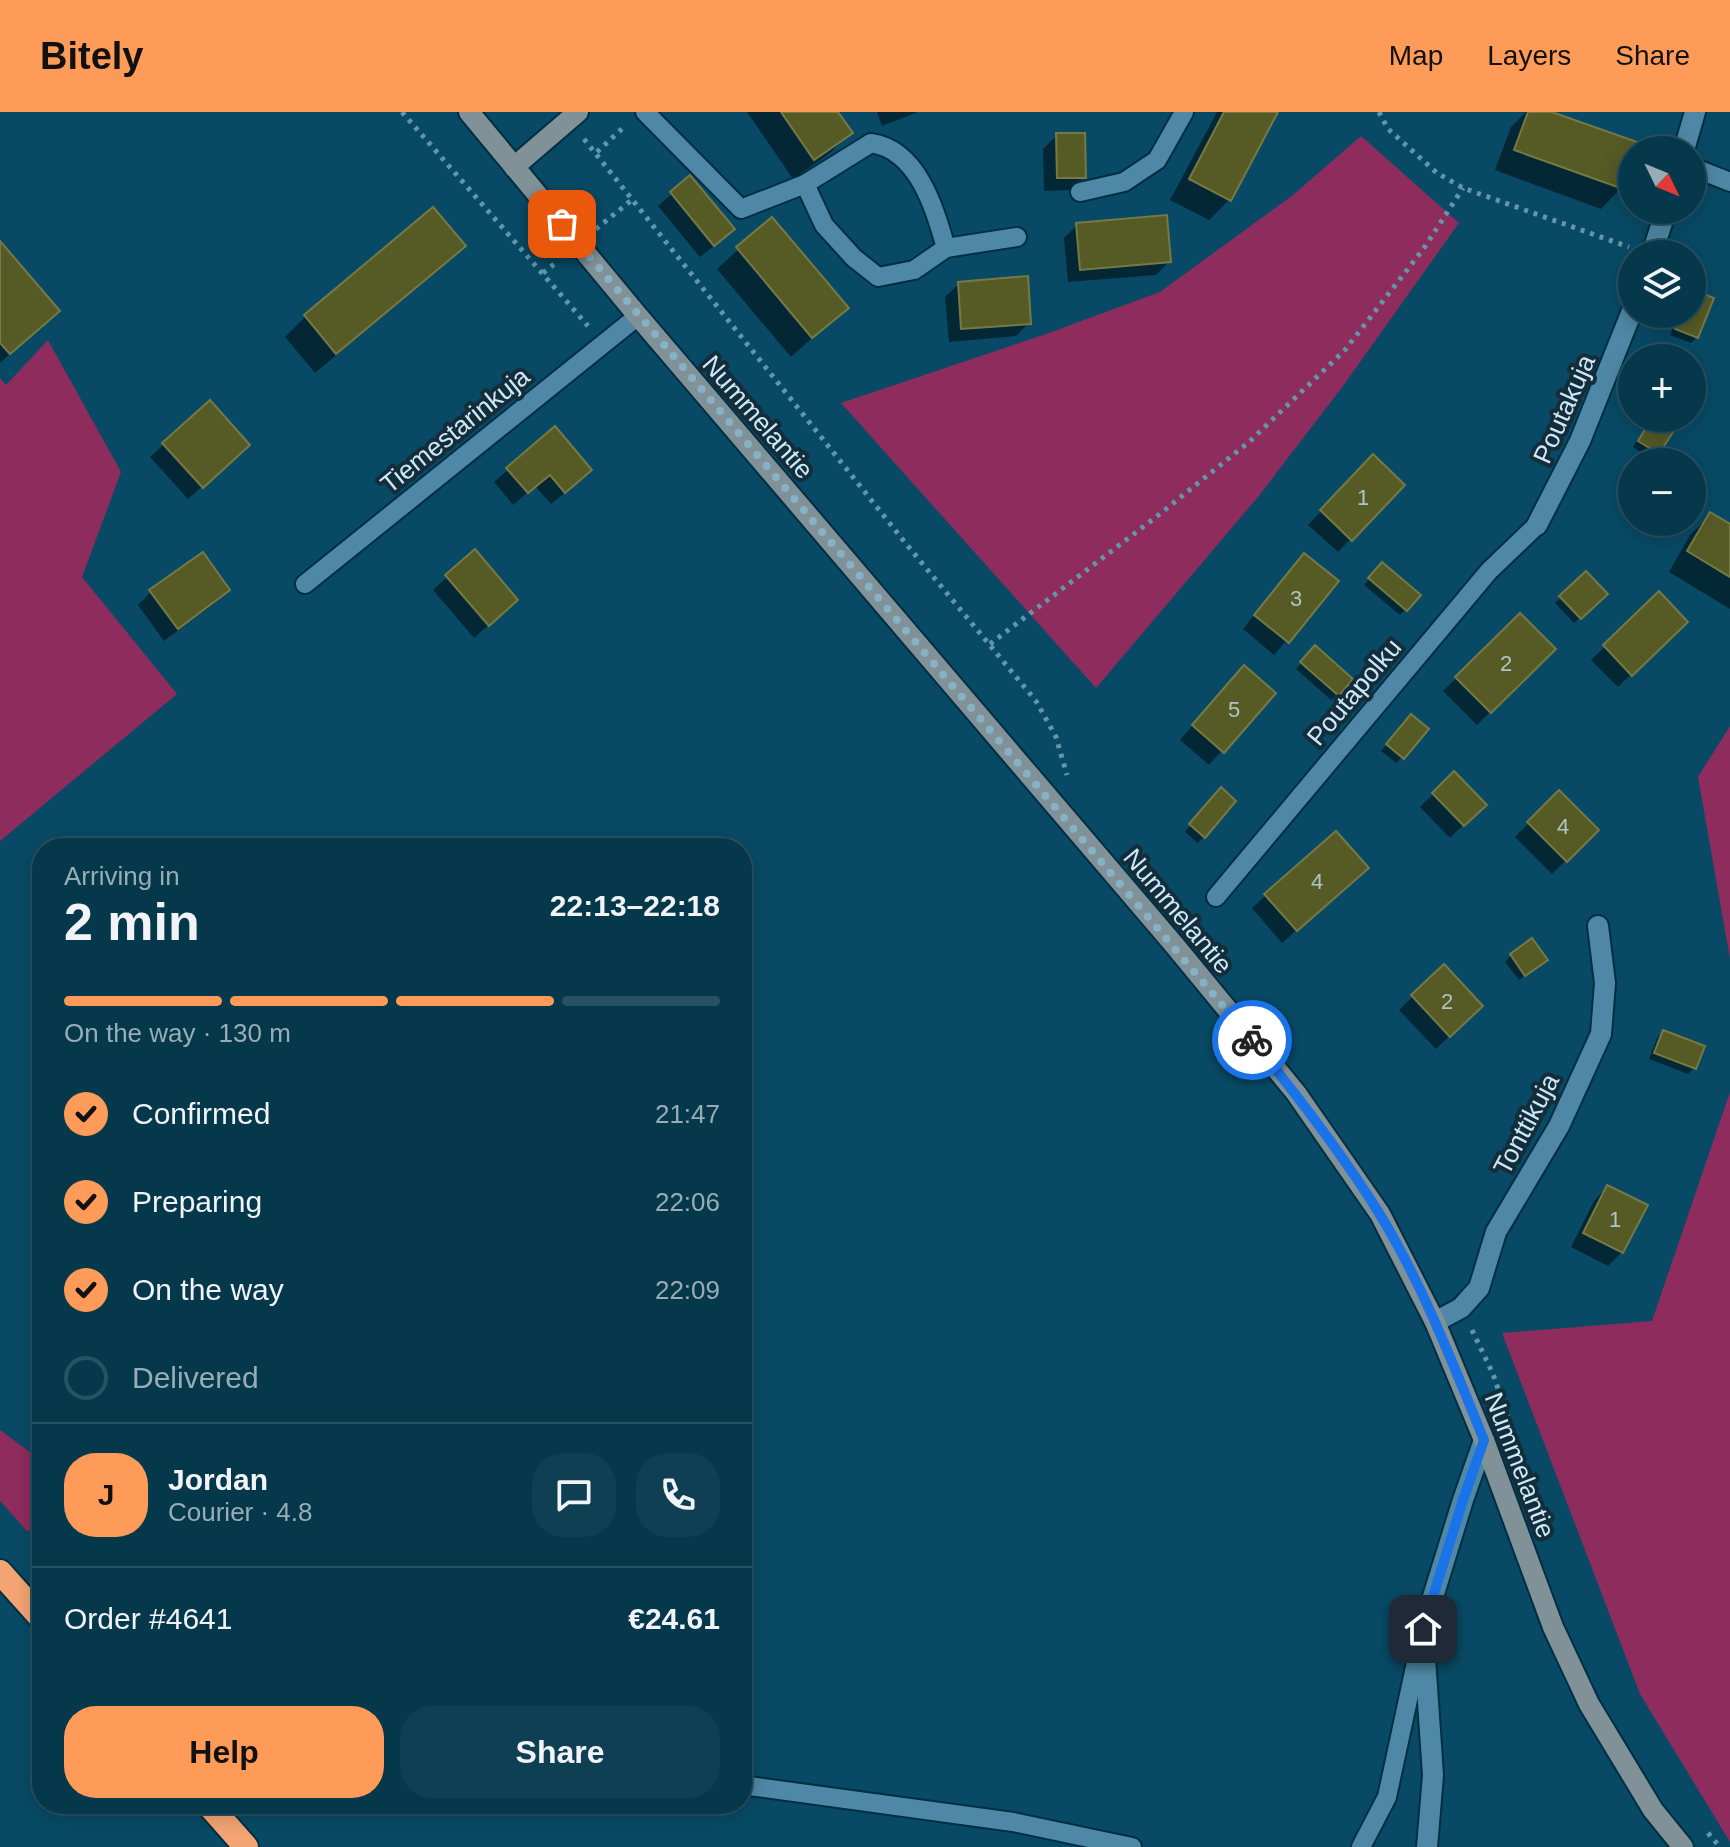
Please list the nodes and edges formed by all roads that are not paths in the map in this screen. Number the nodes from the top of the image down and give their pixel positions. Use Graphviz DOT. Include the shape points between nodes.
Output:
graph roads {
  1 [pos="469,112"];
  2 [pos="578,112"];
  3 [pos="645,112"];
  4 [pos="1184,112"];
  5 [pos="1695,112"];
  6 [pos="1688,136"];
  7 [pos="514,167"];
  8 [pos="1706,173"];
  9 [pos="1730,182"];
  10 [pos="805,184"];
  11 [pos="1080,192"];
  12 [pos="1017,237"];
  13 [pos="946,248"];
  14 [pos="638,316"];
  15 [pos="1625,328"];
  16 [pos="1537,525"];
  17 [pos="305,584"];
  18 [pos="1216,897"];
  19 [pos="1598,926"];
  20 [pos="1435,1322"];
  21 [pos="1484,1440"];
  22 [pos="0,1572"];
  23 [pos="32,1608"];
  24 [pos="1423,1629"];
  25 [pos="752,1786"];
  26 [pos="217,1814"];
  27 [pos="246,1847"];
  28 [pos="1132,1847"];
  29 [pos="1361,1847"];
  30 [pos="1427,1847"];
  31 [pos="1683,1847"];
  1 -- 7 [label="street, Nummelantie"];
  2 -- 7 [label="street"];
  3 -- 10 [label="lane" via="741,209"];
  4 -- 11 [label="lane" via="1157,160 1124,182"];
  5 -- 6 [label="street"];
  7 -- 14 [label="street, Nummelantie"];
  8 -- 9 [label="lane"];
  10 -- 13 [label="lane" via="824,225 878,277 914,270"];
  10 -- 13 [label="lane" via="871,143 888,146 913,168 934,208"];
  12 -- 13 [label="lane"];
  14 -- 17 [label="lane, Tiemestarinkuja"];
  14 -- 20 [label="street, Nummelantie" via="1296,1093 1380,1214"];
  15 -- 16 [label="street, Poutakuja" via="1580,441"];
  16 -- 18 [label="lane, Poutapolku" via="1489,571"];
  19 -- 20 [label="street, Tonttikuja" via="1605,983 1601,1034 1559,1126 1496,1232 1479,1288 1461,1308"];
  20 -- 21 [label="street, Nummelantie"];
  21 -- 24 [label="street"];
  21 -- 31 [label="street, Nummelantie" via="1553,1627 1589,1704 1653,1810"];
  22 -- 23 [label="highway"];
  24 -- 29 [label="lane" via="1387,1797"];
  24 -- 30 [label="street" via="1433,1775"];
  25 -- 28 [label="lane" via="1013,1822"];
  26 -- 27 [label="highway"];
}
